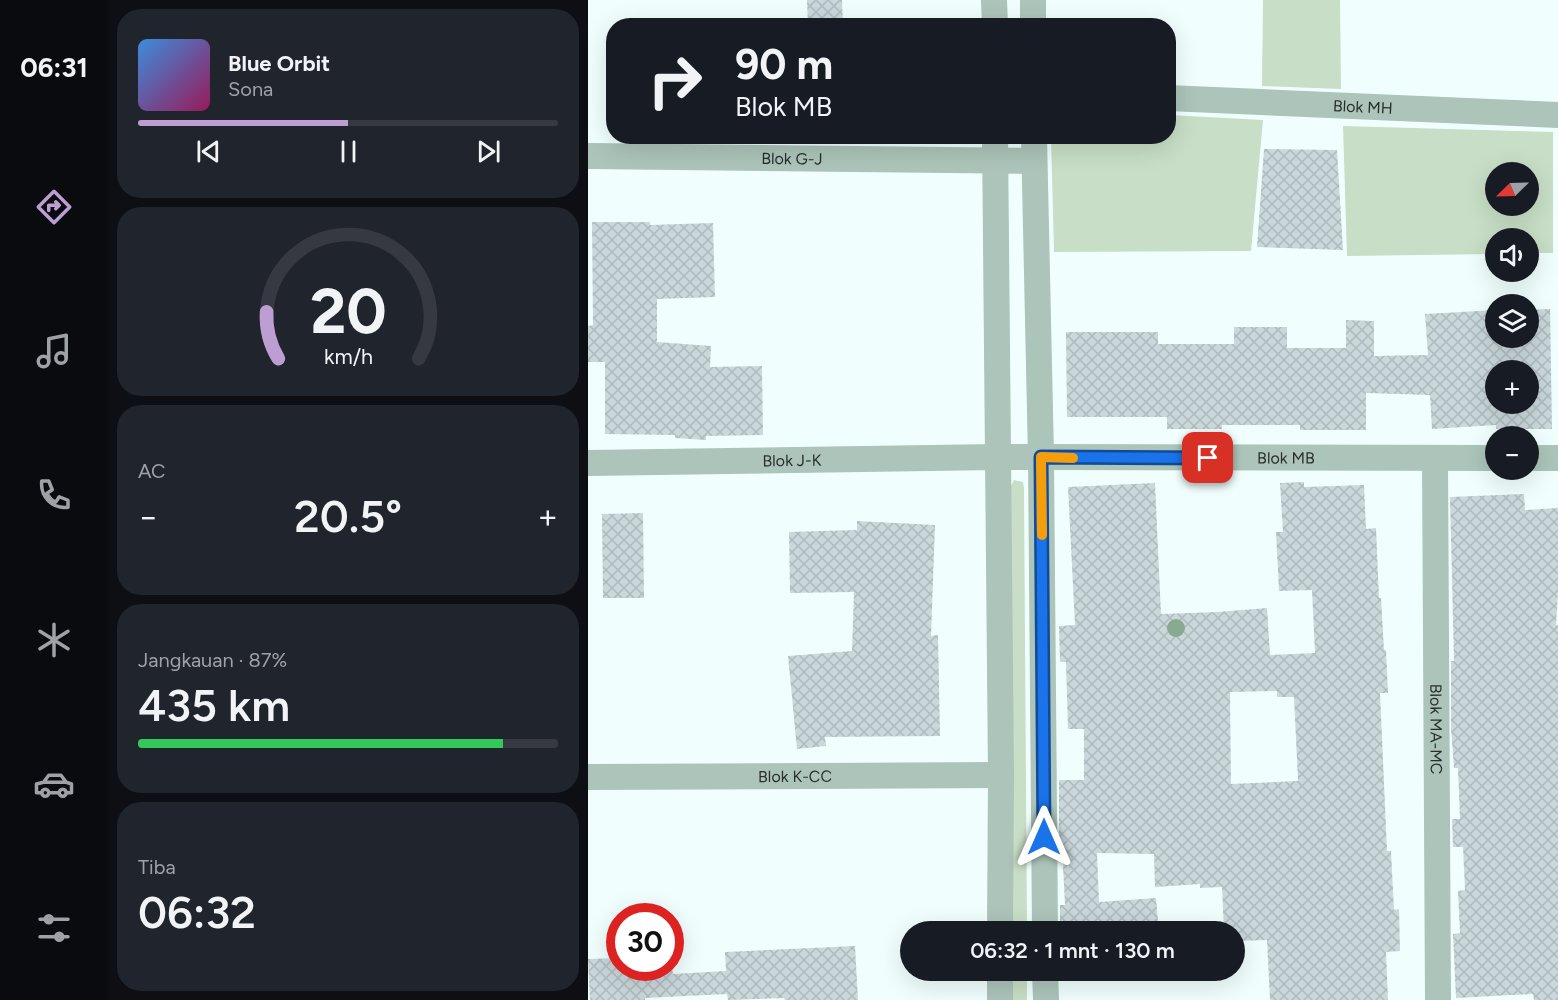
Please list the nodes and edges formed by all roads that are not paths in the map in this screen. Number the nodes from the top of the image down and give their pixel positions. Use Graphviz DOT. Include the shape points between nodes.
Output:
graph roads {
  1 [pos="994,0"];
  2 [pos="1033,0"];
  3 [pos="994,18"];
  4 [pos="1033,18"];
  5 [pos="1176,98"];
  6 [pos="1558,114"];
  7 [pos="995,148"];
  8 [pos="1034,149"];
  9 [pos="588,156"];
  10 [pos="997,457"];
  11 [pos="1041,457"];
  12 [pos="1485,458"];
  13 [pos="1539,458"];
  14 [pos="1558,458"];
  15 [pos="1436,459"];
  16 [pos="588,463"];
  17 [pos="1001,775"];
  18 [pos="588,777"];
  19 [pos="1000,921"];
  20 [pos="1045,921"];
  21 [pos="1000,981"];
  22 [pos="1045,981"];
  23 [pos="1000,1000"];
  24 [pos="1046,1000"];
  25 [pos="1438,1000"];
  1 -- 3 [label="street"];
  2 -- 4 [label="street"];
  5 -- 6 [label="street, Blok MH"];
  7 -- 8 [label="street, Blok G-J"];
  7 -- 9 [label="street, Blok G-J"];
  7 -- 10 [label="street"];
  8 -- 11 [label="street"];
  10 -- 11 [label="street, Blok J-K"];
  10 -- 16 [label="street, Blok J-K"];
  10 -- 17 [label="street"];
  11 -- 15 [label="street, Blok MB"];
  11 -- 20 [label="street"];
  12 -- 15 [label="street, Blok MB"];
  13 -- 14 [label="street"];
  15 -- 25 [label="street, Blok MA-MC"];
  17 -- 18 [label="street, Blok K-CC"];
  17 -- 19 [label="street"];
  21 -- 23 [label="street"];
  22 -- 24 [label="street"];
}
